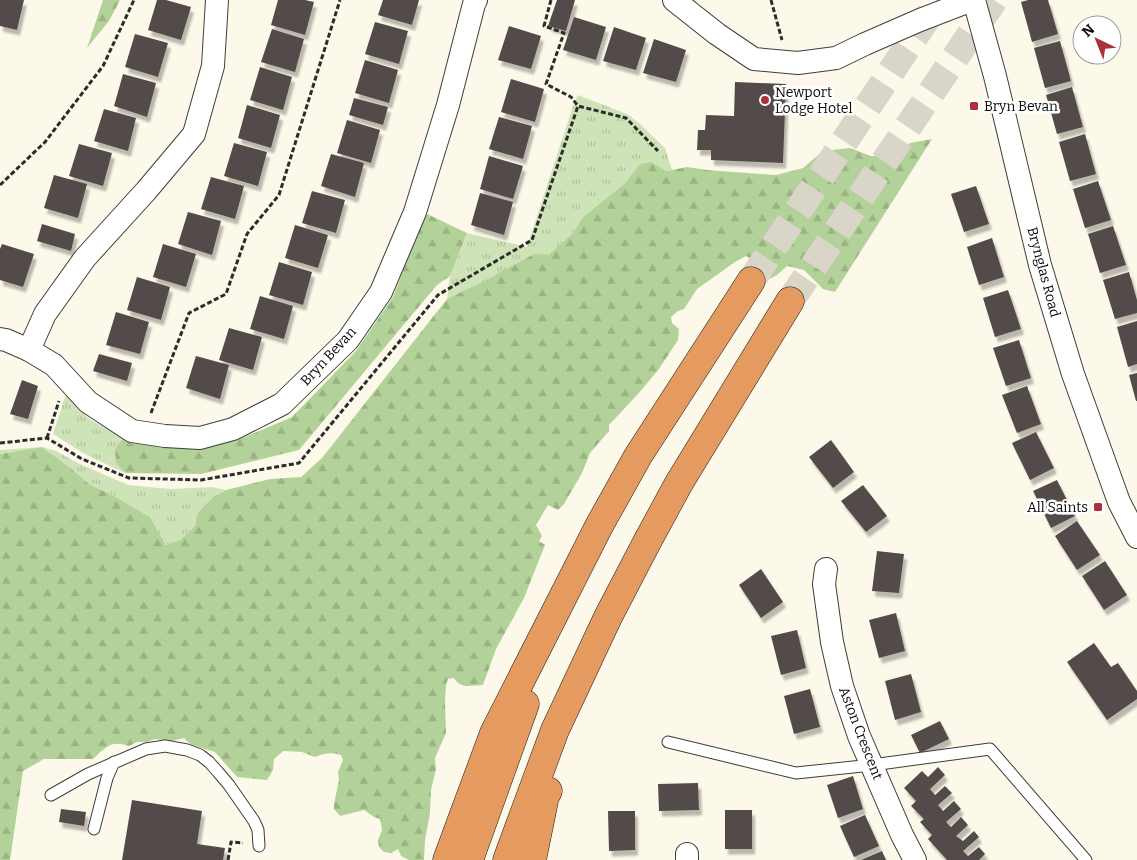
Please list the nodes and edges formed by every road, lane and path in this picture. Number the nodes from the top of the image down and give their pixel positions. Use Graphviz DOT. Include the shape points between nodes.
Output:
graph roads {
  1 [pos="134,0"];
  2 [pos="217,0"];
  3 [pos="340,0"];
  4 [pos="551,0"];
  5 [pos="674,0"];
  6 [pos="772,0"];
  7 [pos="973,0"];
  8 [pos="474,1"];
  9 [pos="788,62"];
  10 [pos="578,106"];
  11 [pos="0,185"];
  12 [pos="751,281"];
  13 [pos="790,301"];
  14 [pos="0,339"];
  15 [pos="29,350"];
  16 [pos="144,432"];
  17 [pos="1137,537"];
  18 [pos="826,569"];
  19 [pos="668,742"];
  20 [pos="114,762"];
  21 [pos="872,765"];
  22 [pos="51,795"];
  23 [pos="94,829"];
  24 [pos="259,846"];
  25 [pos="461,853"];
  26 [pos="228,860"];
  27 [pos="515,860"];
  28 [pos="915,860"];
  29 [pos="1086,860"];
  1 -- 11 [label="path" via="103,66 45,142"];
  2 -- 15 [label="street" via="213,66 194,134 85,258 45,314"];
  3 -- 16 [label="path" via="279,195 247,234 226,294 189,313"];
  4 -- 10 [label="path" via="544,26 564,33 546,84 571,98"];
  5 -- 9 [label="street" via="754,59"];
  6 -- 9 [label="path"];
  7 -- 9 [label="street" via="836,58"];
  7 -- 17 [label="street, Brynglas Road" via="995,76 1040,265 1073,374 1119,502"];
  8 -- 16 [label="street, Bryn Bevan" via="416,212 381,292 348,340 282,404 233,429 200,438"];
  12 -- 25 [label="highway" via="638,456 566,590"];
  13 -- 27 [label="highway" via="679,483 608,617 555,730"];
  14 -- 15 [label="street, Bryn Bevan"];
  15 -- 16 [label="street, Bryn Bevan" via="54,365 88,402 132,430"];
  18 -- 21 [label="street, Aston Crescent" via="824,584 842,686"];
  19 -- 21 [label="lane" via="796,773"];
  20 -- 22 [label="lane"];
  20 -- 23 [label="lane"];
  20 -- 24 [label="lane" via="146,749 165,746 200,755 218,772 254,821"];
  21 -- 28 [label="street, Aston Crescent"];
  21 -- 29 [label="lane" via="990,749"];
  24 -- 26 [label="path" via="230,842"];
}
